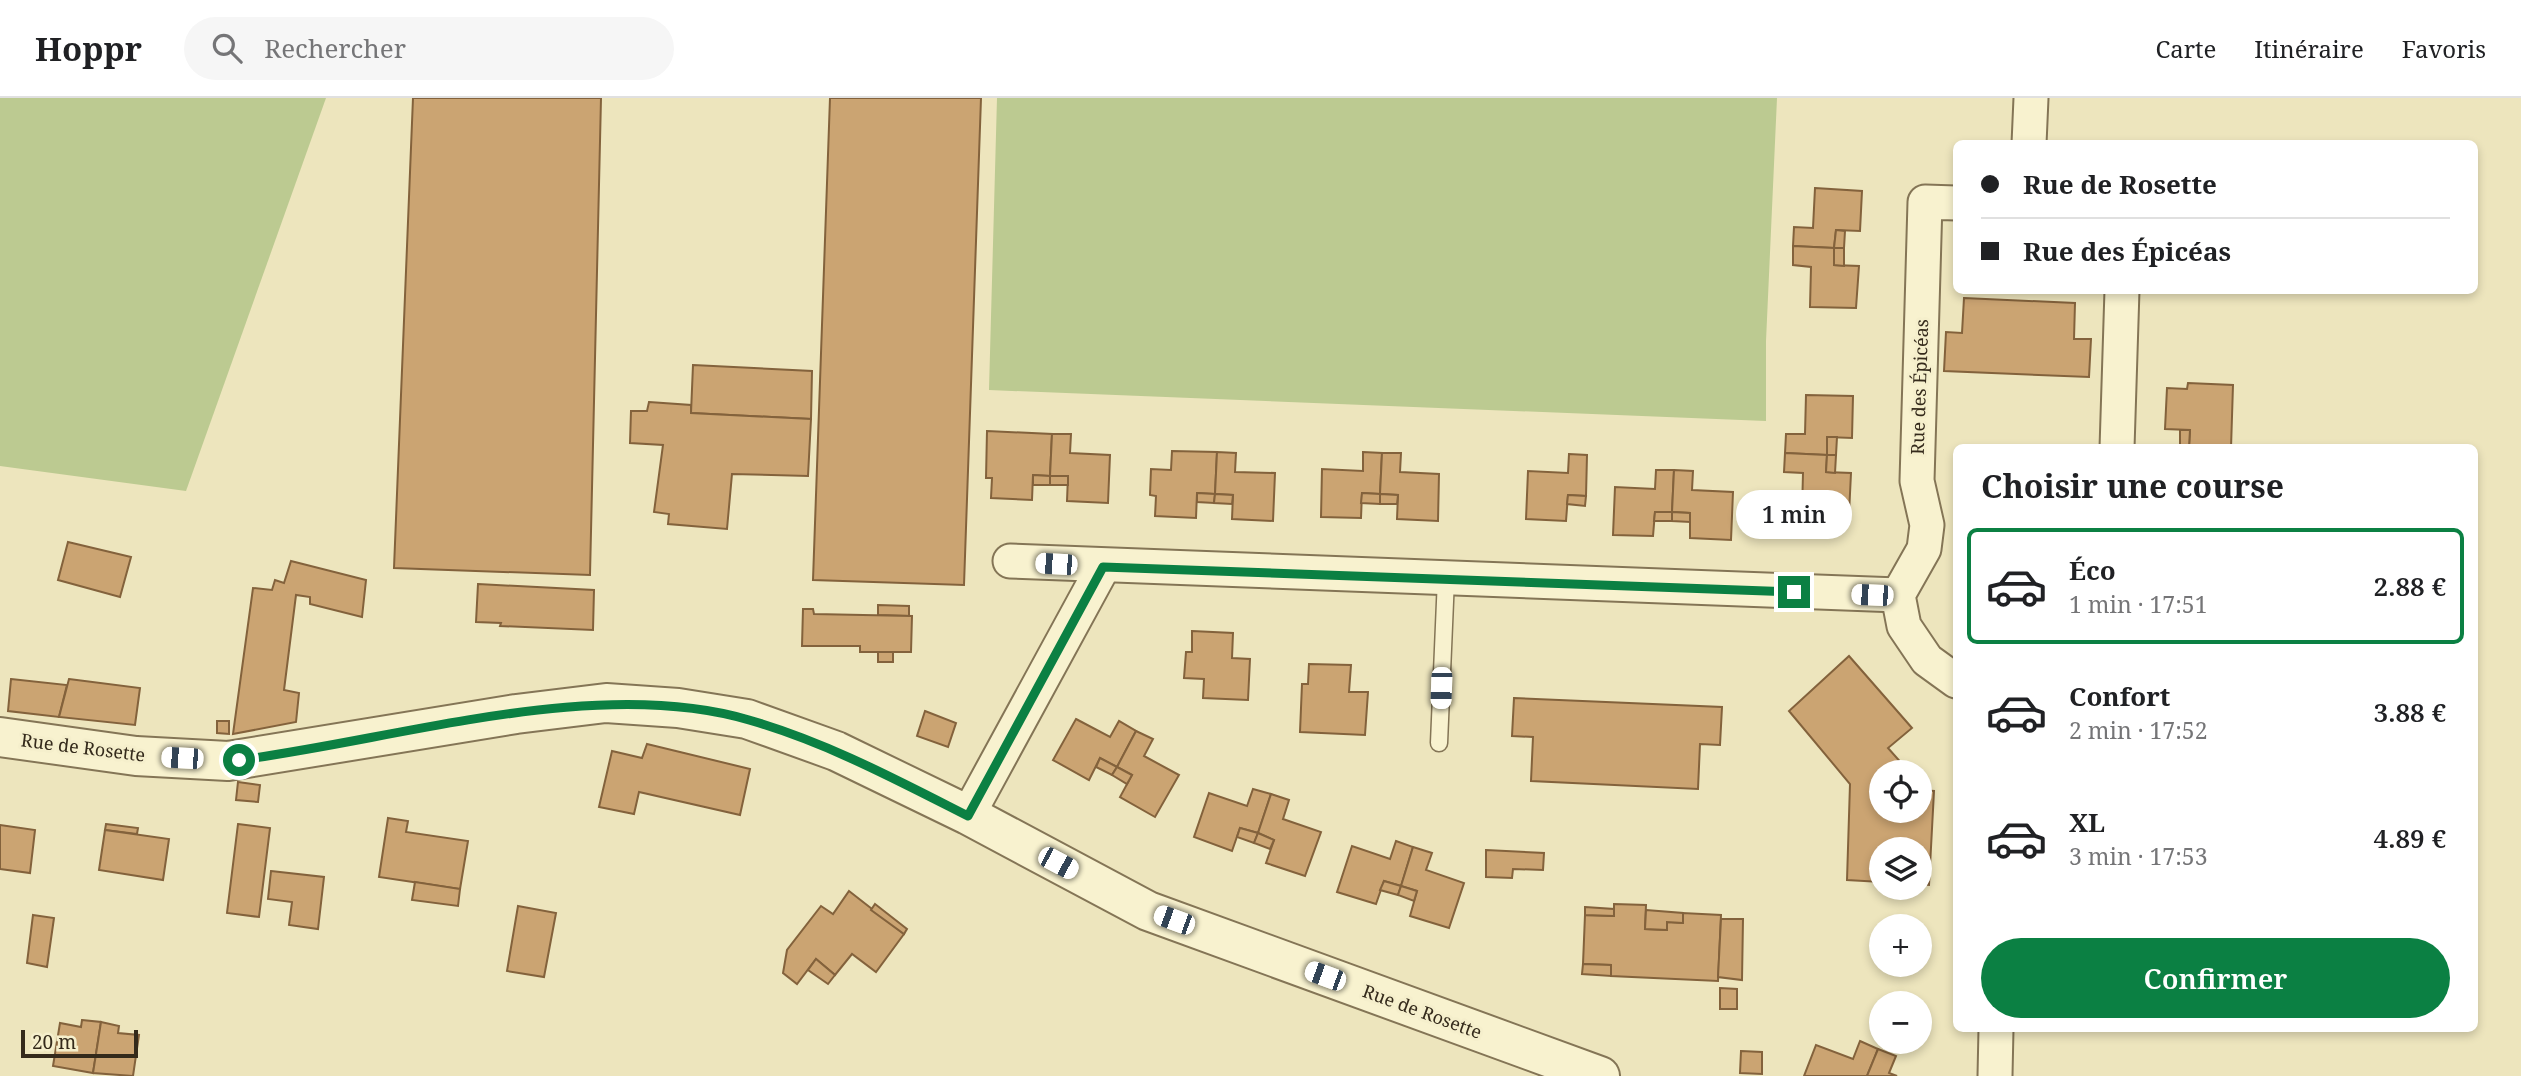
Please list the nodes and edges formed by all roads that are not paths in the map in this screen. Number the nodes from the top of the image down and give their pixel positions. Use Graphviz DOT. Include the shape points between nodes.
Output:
graph roads {
  1 [pos="2031,98"];
  2 [pos="2029,140"];
  3 [pos="1953,203"];
  4 [pos="2122,294"];
  5 [pos="2117,444"];
  6 [pos="1010,561"];
  7 [pos="1103,567"];
  8 [pos="1446,578"];
  9 [pos="1898,595"];
  10 [pos="1953,679"];
  11 [pos="0,737"];
  12 [pos="1439,743"];
  13 [pos="968,816"];
  14 [pos="1996,1032"];
  15 [pos="1600,1076"];
  16 [pos="1995,1076"];
  1 -- 2 [label="street"];
  3 -- 9 [label="street, Rue des Épicéas" via="1925,202 1917,481 1927,525 1924,549"];
  4 -- 5 [label="street"];
  6 -- 7 [label="street"];
  7 -- 8 [label="street"];
  7 -- 13 [label="street"];
  8 -- 9 [label="street"];
  8 -- 12 [label="lane"];
  9 -- 10 [label="street" via="1904,625 1927,660"];
  11 -- 13 [label="street, Rue de Rosette" via="136,756 228,761 541,711 606,704 678,708 747,719 836,751"];
  13 -- 15 [label="street, Rue de Rosette" via="1148,911"];
  14 -- 16 [label="street"];
}
